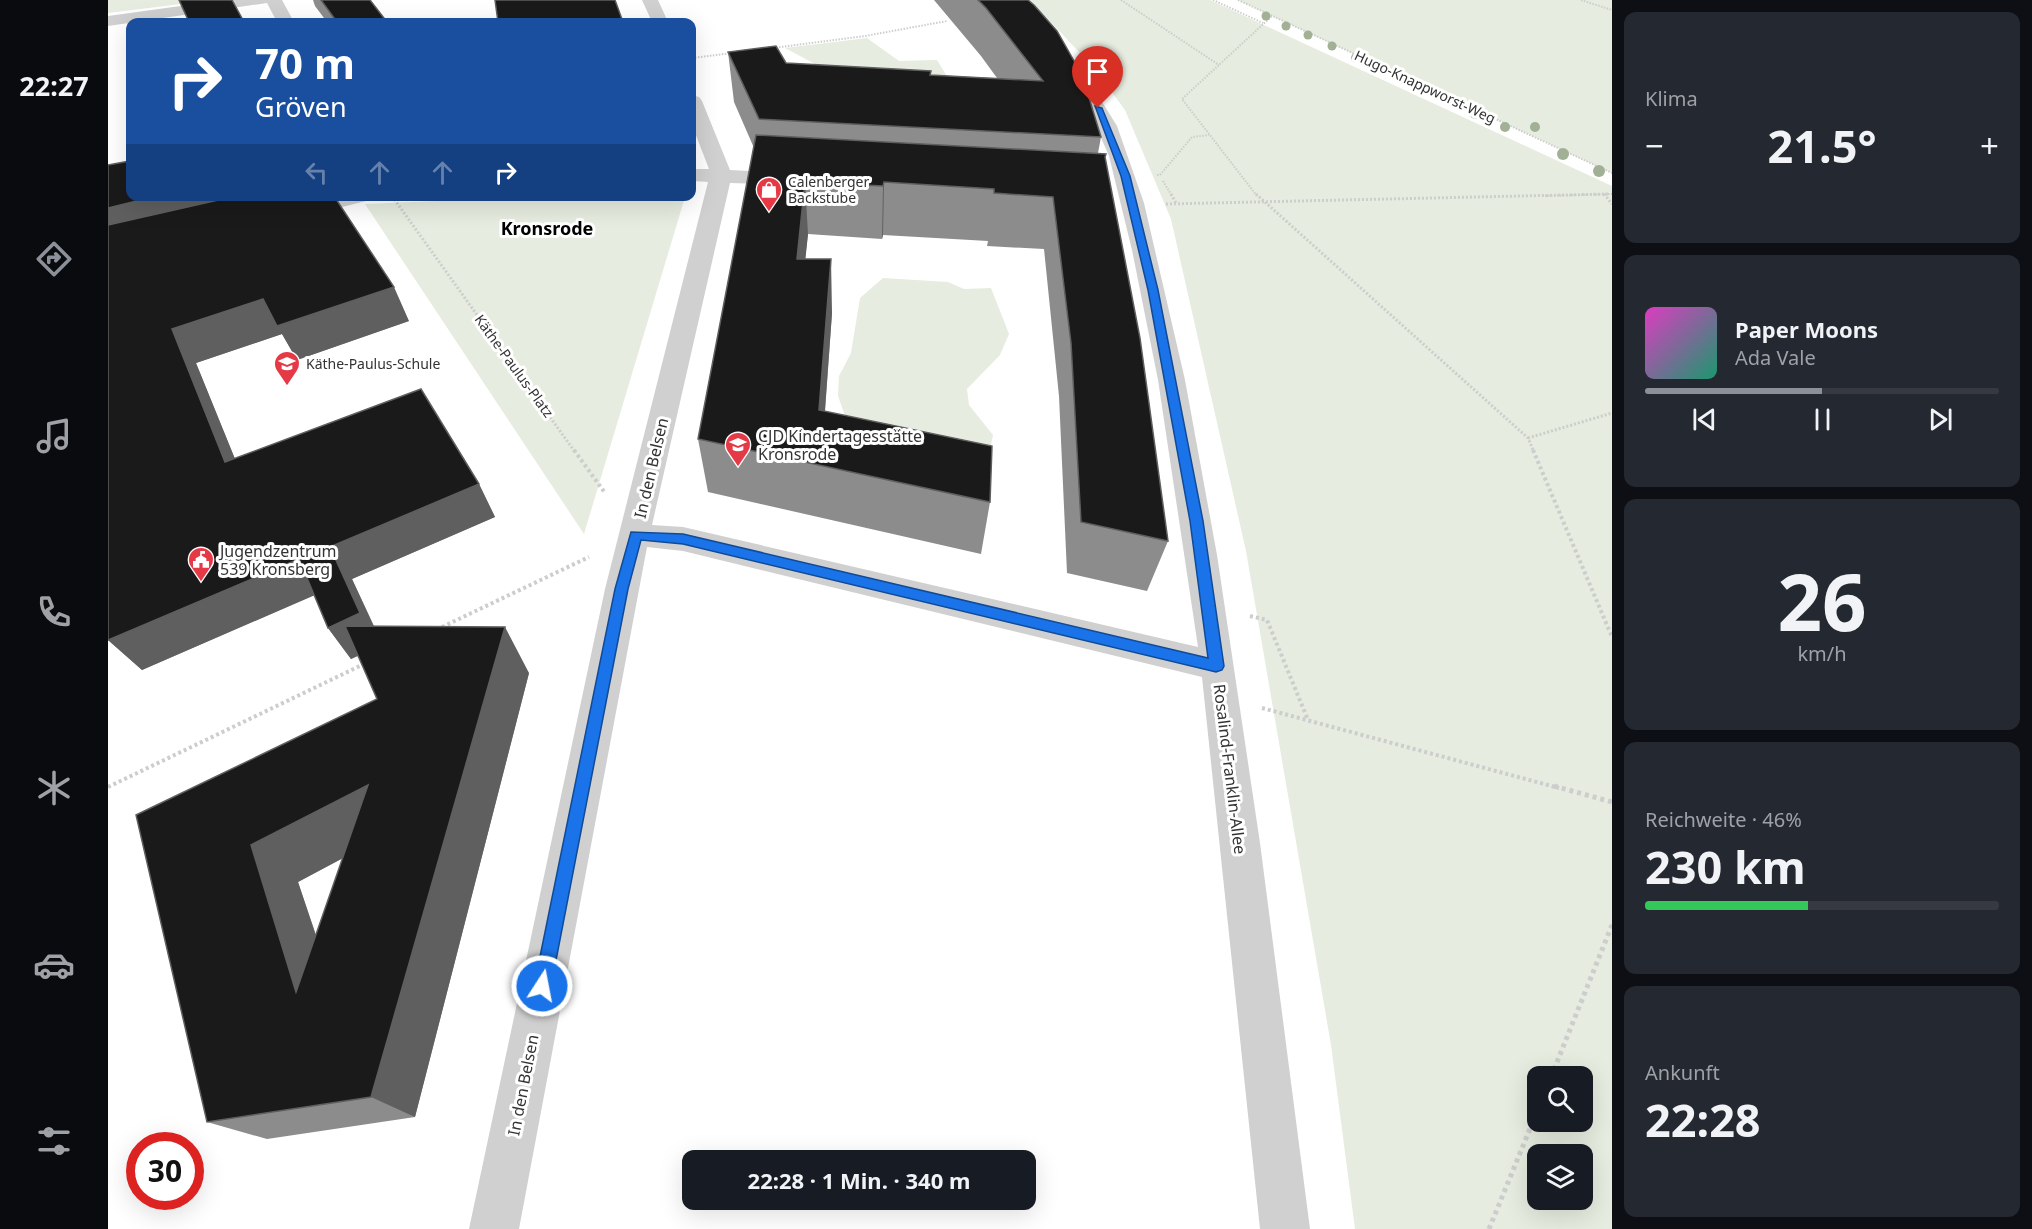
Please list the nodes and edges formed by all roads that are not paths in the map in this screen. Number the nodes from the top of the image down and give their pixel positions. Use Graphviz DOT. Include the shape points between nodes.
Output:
graph roads {
  1 [pos="261,0"];
  2 [pos="274,0"];
  3 [pos="650,0"];
  4 [pos="998,0"];
  5 [pos="130,18"];
  6 [pos="283,18"];
  7 [pos="658,18"];
  8 [pos="126,19"];
  9 [pos="108,21"];
  10 [pos="696,122"];
  11 [pos="706,175"];
  12 [pos="818,180"];
  13 [pos="338,201"];
  14 [pos="278,216"];
  15 [pos="636,535"];
  16 [pos="1219,681"];
  17 [pos="495,1229"];
  18 [pos="1285,1229"];
  1 -- 5 [label="street"];
  2 -- 6 [label="street"];
  3 -- 7 [label="street"];
  4 -- 16 [label="street, Rosalind-Franklin-Allee" via="1041,35 1078,76 1107,125 1169,367"];
  8 -- 9 [label="street"];
  10 -- 11 [label="street"];
  11 -- 12 [label="street"];
  11 -- 15 [label="street, In den Belsen"];
  13 -- 14 [label="street"];
  15 -- 16 [label="street" via="683,539"];
  15 -- 17 [label="street, In den Belsen" via="619,601"];
  16 -- 18 [label="street, Rosalind-Franklin-Allee"];
}
